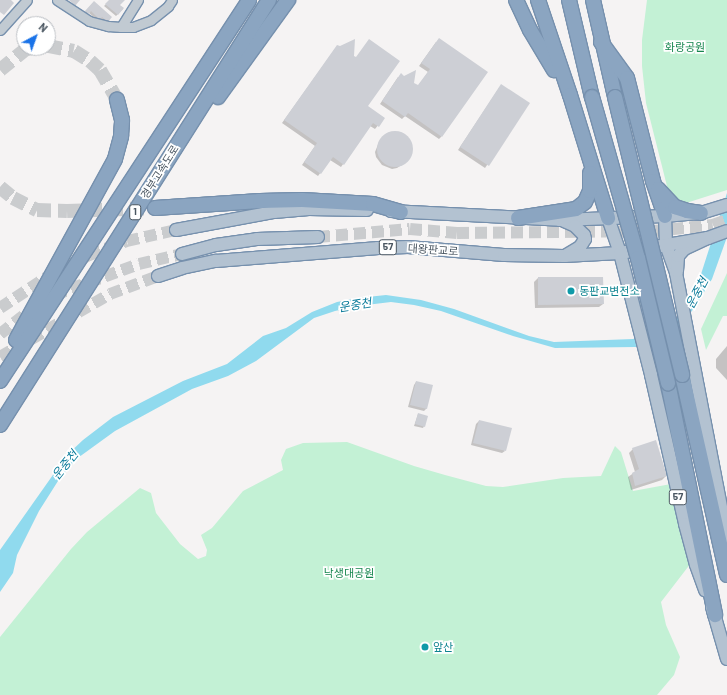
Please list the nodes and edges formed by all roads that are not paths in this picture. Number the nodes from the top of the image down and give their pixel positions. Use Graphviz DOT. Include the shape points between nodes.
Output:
graph roads {
  1 [pos="27,0"];
  2 [pos="56,0"];
  3 [pos="138,0"];
  4 [pos="172,0"];
  5 [pos="239,0"];
  6 [pos="249,0"];
  7 [pos="269,0"];
  8 [pos="288,0"];
  9 [pos="516,0"];
  10 [pos="538,0"];
  11 [pos="569,0"];
  12 [pos="593,0"];
  13 [pos="121,27"];
  14 [pos="0,30"];
  15 [pos="602,42"];
  16 [pos="570,95"];
  17 [pos="117,100"];
  18 [pos="170,119"];
  19 [pos="588,151"];
  20 [pos="156,179"];
  21 [pos="653,181"];
  22 [pos="727,205"];
  23 [pos="155,208"];
  24 [pos="401,212"];
  25 [pos="701,213"];
  26 [pos="665,216"];
  27 [pos="518,218"];
  28 [pos="608,218"];
  29 [pos="560,220"];
  30 [pos="176,230"];
  31 [pos="727,231"];
  32 [pos="318,237"];
  33 [pos="694,243"];
  34 [pos="666,245"];
  35 [pos="620,253"];
  36 [pos="182,254"];
  37 [pos="564,256"];
  38 [pos="158,276"];
  39 [pos="677,278"];
  40 [pos="0,368"];
  41 [pos="0,381"];
  42 [pos="0,424"];
  43 [pos="727,538"];
  44 [pos="727,575"];
  45 [pos="715,615"];
  46 [pos="727,659"];
  1 -- 14 [label="street"];
  2 -- 13 [label="street" via="89,21"];
  3 -- 13 [label="street"];
  4 -- 13 [label="street" via="151,20 133,27"];
  5 -- 18 [label="highway"];
  6 -- 18 [label="highway, 경부고속도로 / 1"];
  7 -- 20 [label="highway, 경부고속도로 / 1"];
  8 -- 20 [label="highway"];
  9 -- 16 [label="highway" via="530,30"];
  10 -- 16 [label="highway"];
  11 -- 45 [label="highway, bridge" via="592,97 638,258 668,383"];
  12 -- 15 [label="highway"];
  15 -- 21 [label="highway" via="627,78"];
  15 -- 44 [label="highway, bridge"];
  16 -- 19 [label="highway"];
  17 -- 40 [label="highway" via="122,120 115,159"];
  18 -- 41 [label="highway, 경부고속도로 / 1"];
  19 -- 27 [label="highway" via="591,179 590,191 585,202 576,209"];
  19 -- 28 [label="highway"];
  20 -- 42 [label="highway, 경부고속도로 / 1"];
  21 -- 25 [label="highway" via="662,195 675,207"];
  21 -- 26 [label="highway"];
  22 -- 25 [label="main road"];
  23 -- 24 [label="highway" via="302,200 373,204"];
  24 -- 27 [label="main road"];
  24 -- 30 [label="main road" via="309,209 224,220"];
  25 -- 26 [label="main road"];
  26 -- 28 [label="main road"];
  26 -- 34 [label="main road"];
  27 -- 29 [label="main road"];
  28 -- 29 [label="main road"];
  28 -- 35 [label="main road"];
  29 -- 37 [label="main road" via="575,226 584,234 585,239 580,247"];
  31 -- 33 [label="main road, 대왕판교로"];
  32 -- 36 [label="main road" via="257,239 216,245"];
  33 -- 34 [label="main road, 대왕판교로"];
  33 -- 39 [label="main road" via="678,256"];
  34 -- 35 [label="main road, 대왕판교로"];
  34 -- 39 [label="main road"];
  35 -- 37 [label="main road, 대왕판교로 / 57"];
  35 -- 45 [label="main road, 57" via="651,375 684,524"];
  37 -- 38 [label="main road, 대왕판교로 / 57" via="504,255 408,247 378,248 216,261"];
  39 -- 43 [label="main road"];
  45 -- 46 [label="main road"];
}
